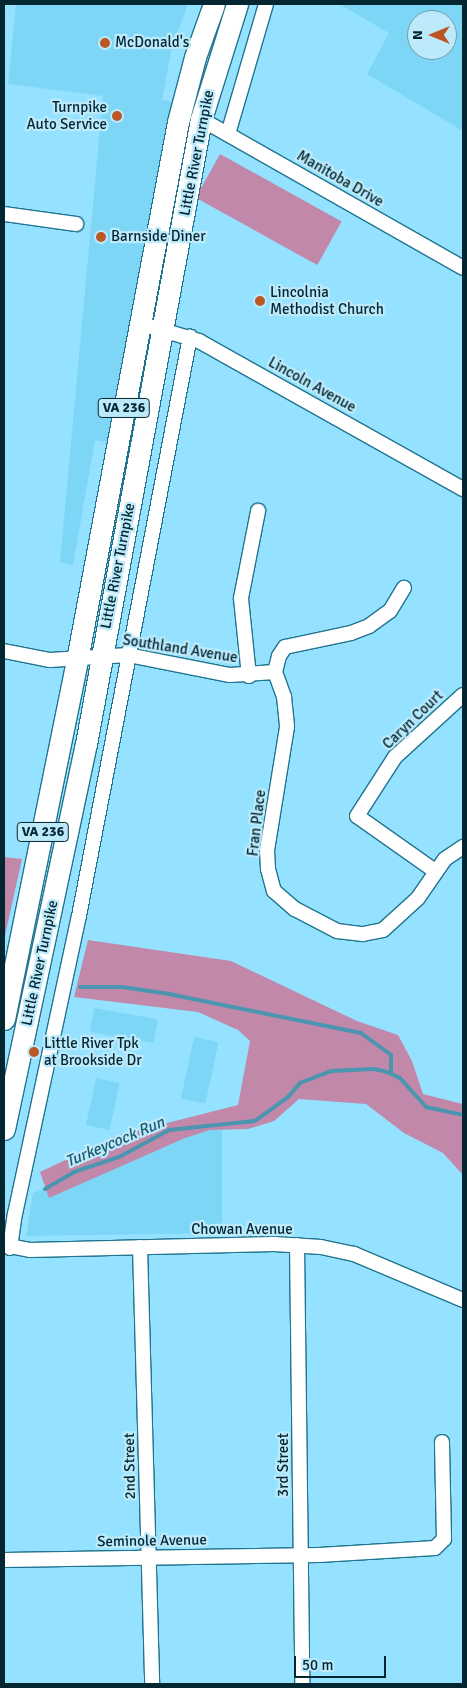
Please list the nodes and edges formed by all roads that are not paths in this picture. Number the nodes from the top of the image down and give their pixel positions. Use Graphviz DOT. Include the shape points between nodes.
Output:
graph roads {
  1 [pos="214,4"];
  2 [pos="236,4"];
  3 [pos="266,4"];
  4 [pos="201,119"];
  5 [pos="228,134"];
  6 [pos="4,214"];
  7 [pos="76,224"];
  8 [pos="463,268"];
  9 [pos="139,323"];
  10 [pos="164,328"];
  11 [pos="190,336"];
  12 [pos="463,489"];
  13 [pos="258,511"];
  14 [pos="404,588"];
  15 [pos="4,651"];
  16 [pos="101,655"];
  17 [pos="128,655"];
  18 [pos="77,660"];
  19 [pos="275,672"];
  20 [pos="249,676"];
  21 [pos="463,694"];
  22 [pos="463,847"];
  23 [pos="435,871"];
  24 [pos="4,1019"];
  25 [pos="4,1130"];
  26 [pos="297,1246"];
  27 [pos="140,1247"];
  28 [pos="6,1248"];
  29 [pos="463,1300"];
  30 [pos="442,1442"];
  31 [pos="300,1554"];
  32 [pos="149,1558"];
  33 [pos="4,1560"];
  34 [pos="152,1684"];
  35 [pos="302,1684"];
  1 -- 9 [label="main road, Little River Turnpike / VA 236" via="195,57 178,122"];
  2 -- 4 [label="main road, Little River Turnpike / VA 236"];
  3 -- 5 [label="street"];
  4 -- 5 [label="street, Manitoba Drive"];
  4 -- 10 [label="main road, Little River Turnpike / VA 236"];
  5 -- 8 [label="street, Manitoba Drive"];
  6 -- 7 [label="street"];
  9 -- 10 [label="street, Lincoln Avenue"];
  9 -- 18 [label="main road, Little River Turnpike / VA 236"];
  10 -- 11 [label="street, Lincoln Avenue"];
  10 -- 16 [label="main road, Little River Turnpike / VA 236"];
  11 -- 12 [label="street, Lincoln Avenue"];
  11 -- 17 [label="street"];
  13 -- 20 [label="street" via="241,598"];
  14 -- 19 [label="street" via="390,611 369,626 351,634 285,647"];
  15 -- 18 [label="street, Southland Avenue" via="50,660"];
  16 -- 17 [label="street, Southland Avenue"];
  16 -- 18 [label="street, Southland Avenue"];
  16 -- 25 [label="main road, Little River Turnpike / VA 236" via="45,942"];
  17 -- 20 [label="street, Southland Avenue"];
  17 -- 28 [label="street"];
  18 -- 24 [label="main road, Little River Turnpike / VA 236"];
  19 -- 20 [label="street, Southland Avenue"];
  19 -- 23 [label="street, Fran Place" via="284,697 286,727 267,850 274,891 295,909 337,931 363,934 382,930 399,918 418,898"];
  21 -- 23 [label="street, Caryn Court" via="395,757 357,816"];
  22 -- 23 [label="street, Fran Place" via="445,859"];
  26 -- 27 [label="street, Chowan Avenue"];
  26 -- 29 [label="street, Chowan Avenue" via="354,1254"];
  26 -- 31 [label="street, 3rd Street"];
  27 -- 28 [label="street, Chowan Avenue"];
  27 -- 32 [label="street, 2nd Street"];
  30 -- 31 [label="street, Seminole Avenue" via="444,1539 441,1544 435,1548"];
  31 -- 32 [label="street, Seminole Avenue"];
  31 -- 35 [label="street, 3rd Street"];
  32 -- 33 [label="street, Seminole Avenue"];
  32 -- 34 [label="street, 2nd Street"];
}
